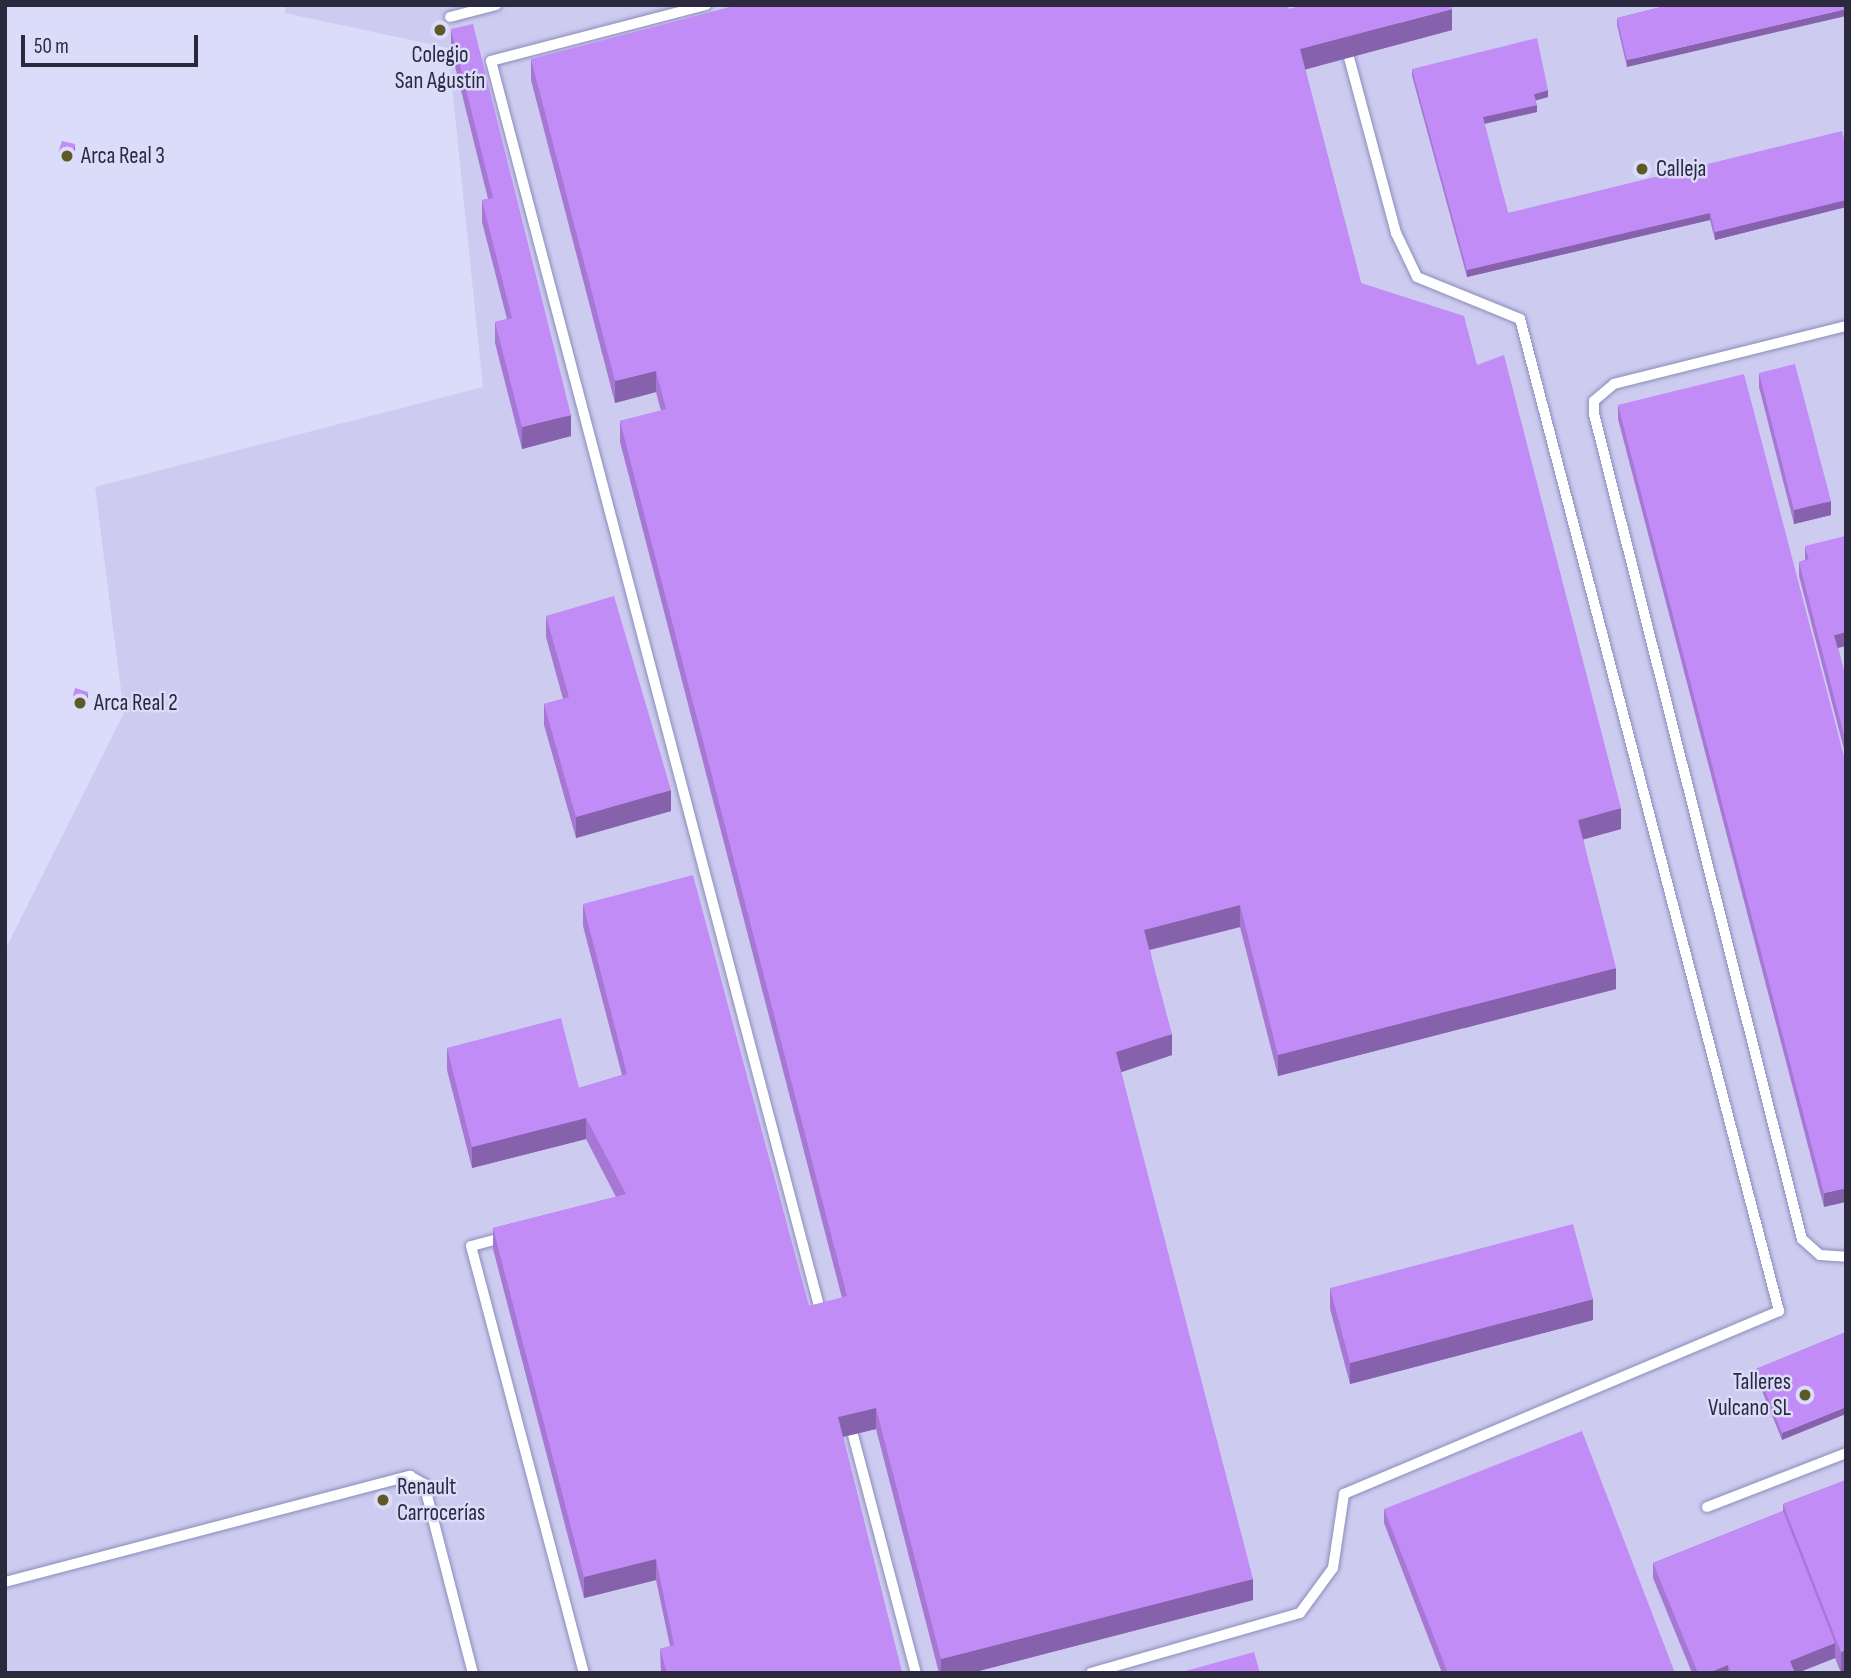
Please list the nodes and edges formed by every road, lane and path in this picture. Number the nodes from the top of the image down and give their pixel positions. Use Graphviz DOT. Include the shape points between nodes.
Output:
graph roads {
  1 [pos="496,5"];
  2 [pos="706,5"];
  3 [pos="450,17"];
  4 [pos="1349,57"];
  5 [pos="1846,326"];
  6 [pos="520,1233"];
  7 [pos="1846,1257"];
  8 [pos="824,1323"];
  9 [pos="853,1435"];
  10 [pos="1846,1453"];
  11 [pos="1707,1507"];
  12 [pos="5,1582"];
  13 [pos="473,1673"];
  14 [pos="584,1673"];
  15 [pos="916,1673"];
  16 [pos="1091,1673"];
  1 -- 3 [label="lane"];
  2 -- 8 [label="lane" via="491,61"];
  4 -- 16 [label="lane" via="1396,233 1417,277 1520,318 1779,1311 1344,1494 1333,1568 1300,1613"];
  5 -- 7 [label="lane" via="1614,384 1594,401 1594,414 1802,1239 1820,1255"];
  6 -- 14 [label="lane" via="471,1246"];
  9 -- 15 [label="lane"];
  10 -- 11 [label="lane"];
  12 -- 13 [label="lane" via="410,1476 424,1484"];
}
